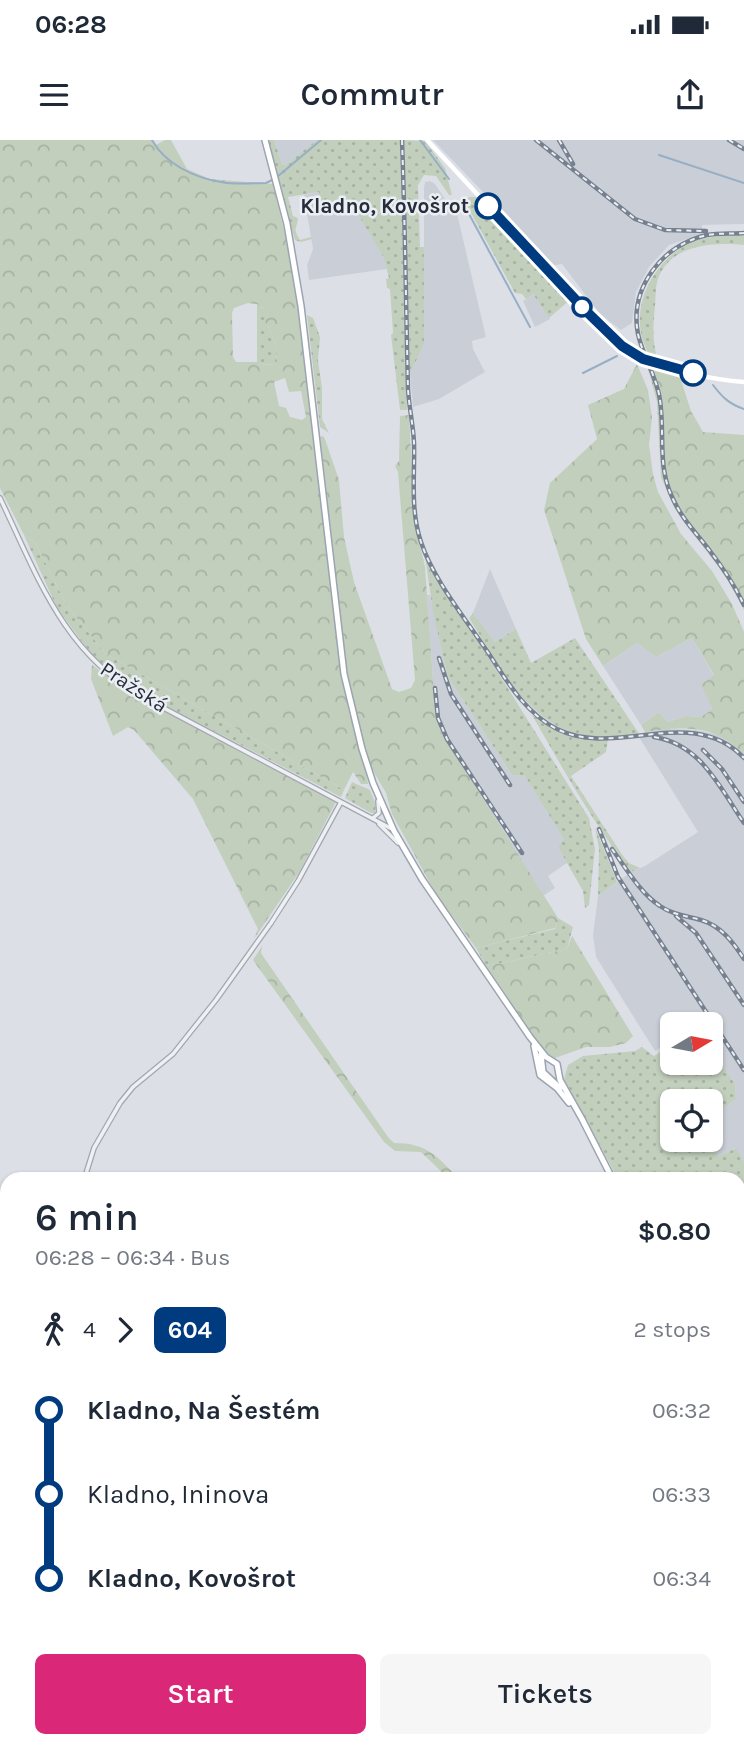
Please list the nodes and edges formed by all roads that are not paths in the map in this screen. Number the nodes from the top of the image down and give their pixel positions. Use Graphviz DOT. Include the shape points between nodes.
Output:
graph roads {
  1 [pos="265,140"];
  2 [pos="427,140"];
  3 [pos="744,382"];
  4 [pos="0,498"];
  5 [pos="369,769"];
  6 [pos="373,782"];
  7 [pos="341,802"];
  8 [pos="385,810"];
  9 [pos="373,819"];
  10 [pos="394,831"];
  11 [pos="407,847"];
  12 [pos="412,863"];
  13 [pos="434,895"];
  14 [pos="530,1037"];
  15 [pos="550,1061"];
  16 [pos="543,1065"];
  17 [pos="558,1072"];
  18 [pos="550,1077"];
  19 [pos="569,1103"];
  20 [pos="597,1148"];
  21 [pos="86,1172"];
  22 [pos="609,1172"];
  1 -- 5 [label="main road" via="292,246 344,674"];
  2 -- 3 [label="main road" via="587,312 631,352 682,371"];
  4 -- 7 [label="street, Pražská" via="56,614 112,677"];
  5 -- 6 [label="main road"];
  5 -- 8 [label="main road"];
  6 -- 8 [label="main road"];
  6 -- 9 [label="street" via="380,809"];
  7 -- 9 [label="street, Pražská"];
  7 -- 21 [label="street" via="298,881 216,1000 173,1054 120,1103 94,1148"];
  8 -- 9 [label="street"];
  8 -- 10 [label="main road"];
  8 -- 11 [label="main road"];
  9 -- 10 [label="street, Pražská"];
  9 -- 12 [label="street" via="394,837"];
  10 -- 11 [label="street"];
  10 -- 12 [label="main road"];
  11 -- 13 [label="main road"];
  12 -- 13 [label="main road"];
  13 -- 14 [label="main road"];
  14 -- 15 [label="main road"];
  14 -- 16 [label="main road"];
  14 -- 19 [label="main road" via="540,1075"];
  15 -- 16 [label="main road"];
  15 -- 17 [label="main road" via="557,1064"];
  16 -- 18 [label="main road" via="544,1074"];
  17 -- 18 [label="main road"];
  17 -- 20 [label="main road"];
  18 -- 19 [label="main road"];
  19 -- 20 [label="main road"];
  20 -- 22 [label="main road"];
}
